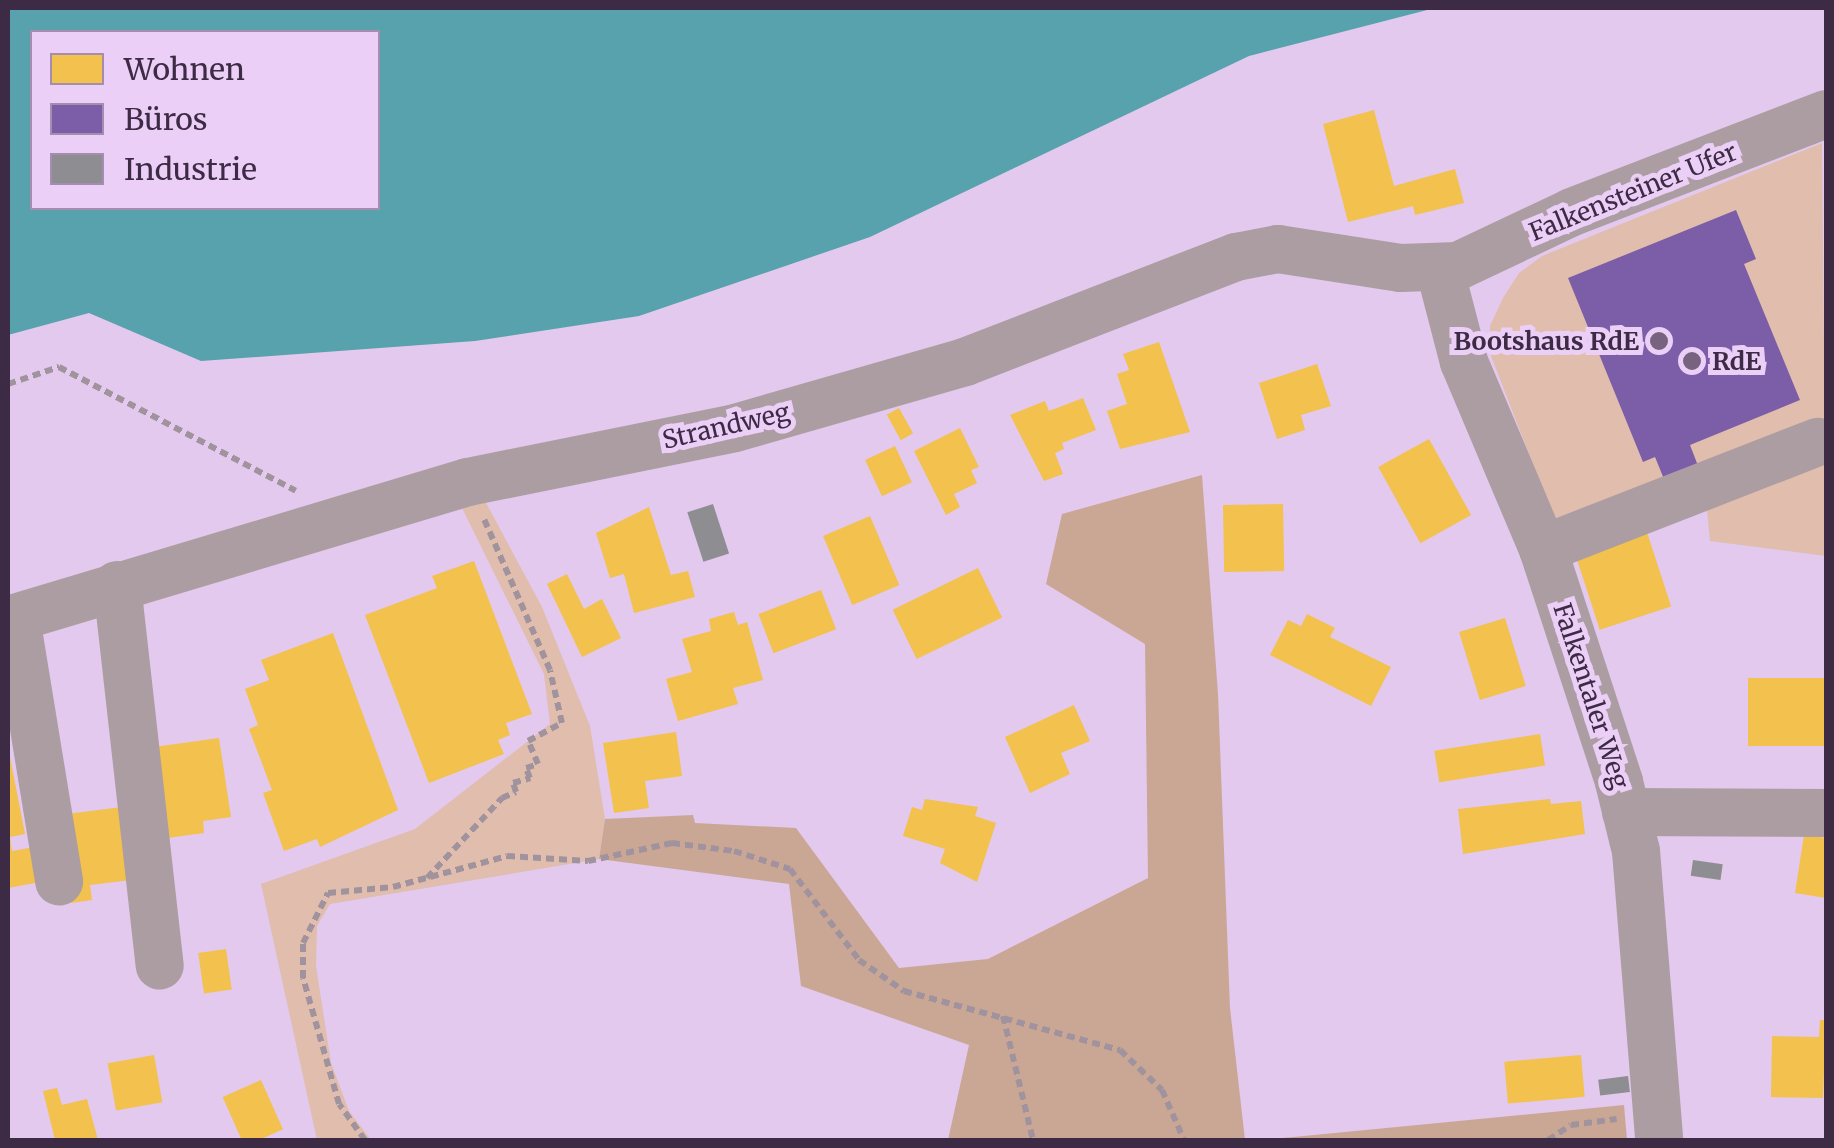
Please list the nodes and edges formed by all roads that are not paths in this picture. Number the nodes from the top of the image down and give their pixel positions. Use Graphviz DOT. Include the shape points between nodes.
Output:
graph roads {
  1 [pos="1826,114"];
  2 [pos="1440,270"];
  3 [pos="1818,442"];
  4 [pos="1543,549"];
  5 [pos="117,585"];
  6 [pos="12,619"];
  7 [pos="1626,812"];
  8 [pos="1826,812"];
  9 [pos="59,882"];
  10 [pos="160,966"];
  11 [pos="1659,1140"];
  1 -- 2 [label="street, Falkensteiner Ufer"];
  2 -- 4 [label="street, Falkentaler Weg" via="1464,362"];
  2 -- 5 [label="street, Strandweg" via="1314,251 1236,257 965,362 735,428 468,482"];
  3 -- 4 [label="street"];
  4 -- 7 [label="street, Falkentaler Weg"];
  5 -- 6 [label="street, Strandweg"];
  5 -- 10 [label="street"];
  6 -- 9 [label="street"];
  7 -- 8 [label="street"];
  7 -- 11 [label="street, Falkentaler Weg" via="1636,852"];
}
